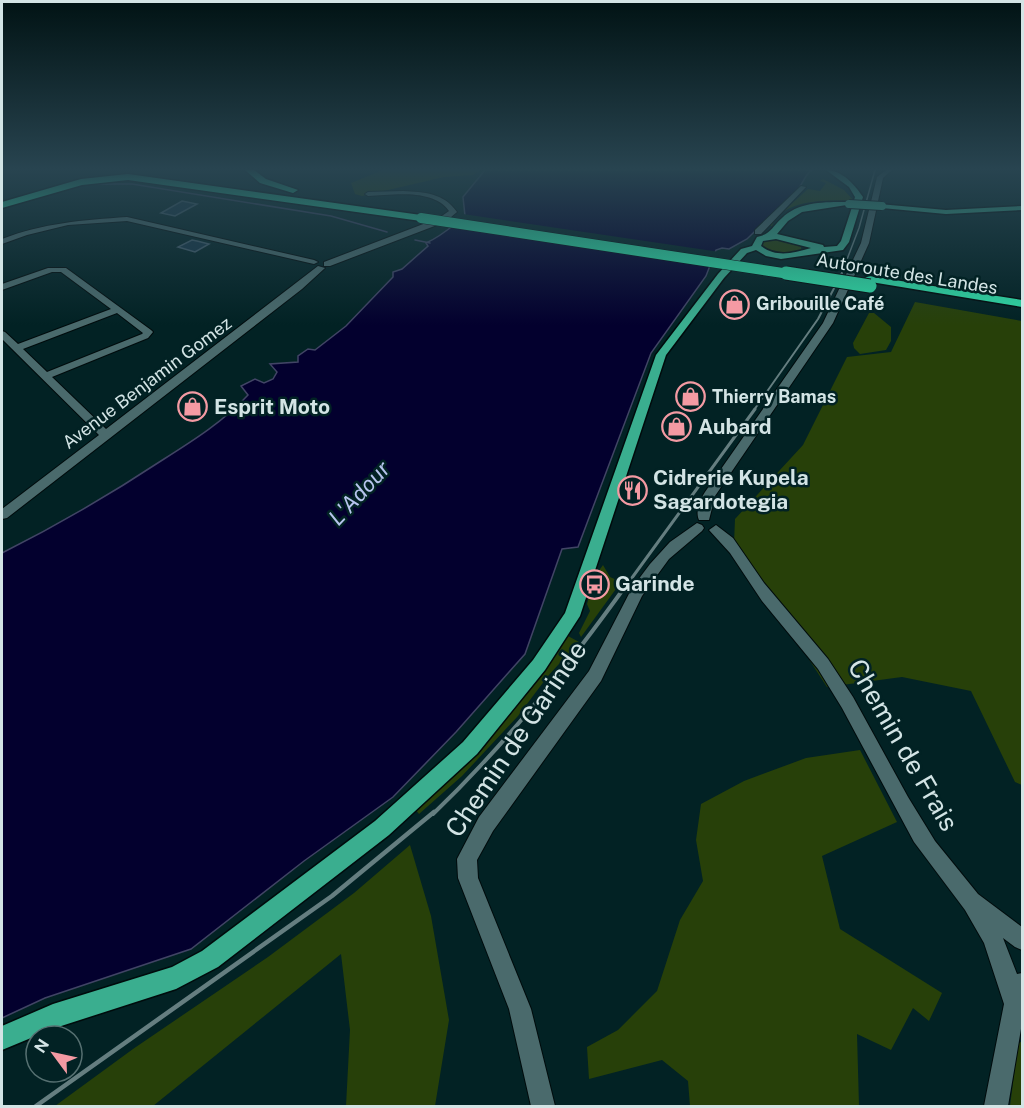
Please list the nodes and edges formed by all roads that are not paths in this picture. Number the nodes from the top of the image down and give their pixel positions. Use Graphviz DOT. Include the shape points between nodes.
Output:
graph roads {
  1 [pos="87,222"];
  2 [pos="138,222"];
  3 [pos="435,222"];
  4 [pos="462,222"];
  5 [pos="768,222"];
  6 [pos="784,222"];
  7 [pos="848,222"];
  8 [pos="870,222"];
  9 [pos="782,226"];
  10 [pos="758,232"];
  11 [pos="770,236"];
  12 [pos="791,238"];
  13 [pos="2,242"];
  14 [pos="757,247"];
  15 [pos="805,249"];
  16 [pos="767,254"];
  17 [pos="740,256"];
  18 [pos="317,266"];
  19 [pos="869,283"];
  20 [pos="2,287"];
  21 [pos="1023,304"];
  22 [pos="117,310"];
  23 [pos="1023,311"];
  24 [pos="2,334"];
  25 [pos="17,348"];
  26 [pos="46,376"];
  27 [pos="105,435"];
  28 [pos="2,515"];
  29 [pos="700,522"];
  30 [pos="968,899"];
  31 [pos="1023,940"];
  32 [pos="1019,993"];
  33 [pos="2,1038"];
  34 [pos="543,1107"];
  35 [pos="996,1107"];
  1 -- 13 [label="street" via="32,231"];
  2 -- 18 [label="street"];
  3 -- 18 [label="street, Avenue Benjamin Gomez"];
  4 -- 19 [label="highway, Autoroute des Landes, bridge"];
  5 -- 10 [label="street"];
  6 -- 9 [label="main road"];
  7 -- 15 [label="main road" via="842,245 831,250"];
  8 -- 29 [label="street" via="828,323 709,495"];
  9 -- 11 [label="main road"];
  9 -- 12 [label="main road"];
  11 -- 12 [label="main road"];
  11 -- 14 [label="main road" via="757,241"];
  12 -- 15 [label="main road"];
  14 -- 16 [label="main road"];
  14 -- 17 [label="main road"];
  15 -- 16 [label="main road" via="790,258"];
  16 -- 17 [label="main road"];
  17 -- 33 [label="main road" via="661,355 578,603 566,628 470,748 382,828 210,959 176,977 53,1016"];
  18 -- 27 [label="street, Avenue Benjamin Gomez"];
  19 -- 21 [label="highway, Autoroute des Landes"];
  19 -- 23 [label="highway, Autoroute des Landes"];
  20 -- 22 [label="street" via="51,270 63,270"];
  22 -- 25 [label="street"];
  22 -- 26 [label="street" via="148,332 145,336"];
  24 -- 25 [label="street"];
  25 -- 26 [label="street"];
  26 -- 27 [label="street"];
  27 -- 28 [label="street, Avenue Benjamin Gomez"];
  29 -- 30 [label="street, Chemin de Frais" via="708,532 716,530 726,537 751,577 822,662 854,712 913,824"];
  29 -- 34 [label="street, Chemin de Garinde" via="679,538 640,589 595,676 486,824 467,859 468,878 520,1009"];
  30 -- 31 [label="street"];
  30 -- 32 [label="street, Chemin de Frais" via="992,935"];
  32 -- 35 [label="street, Chemin de Frais"];
}
